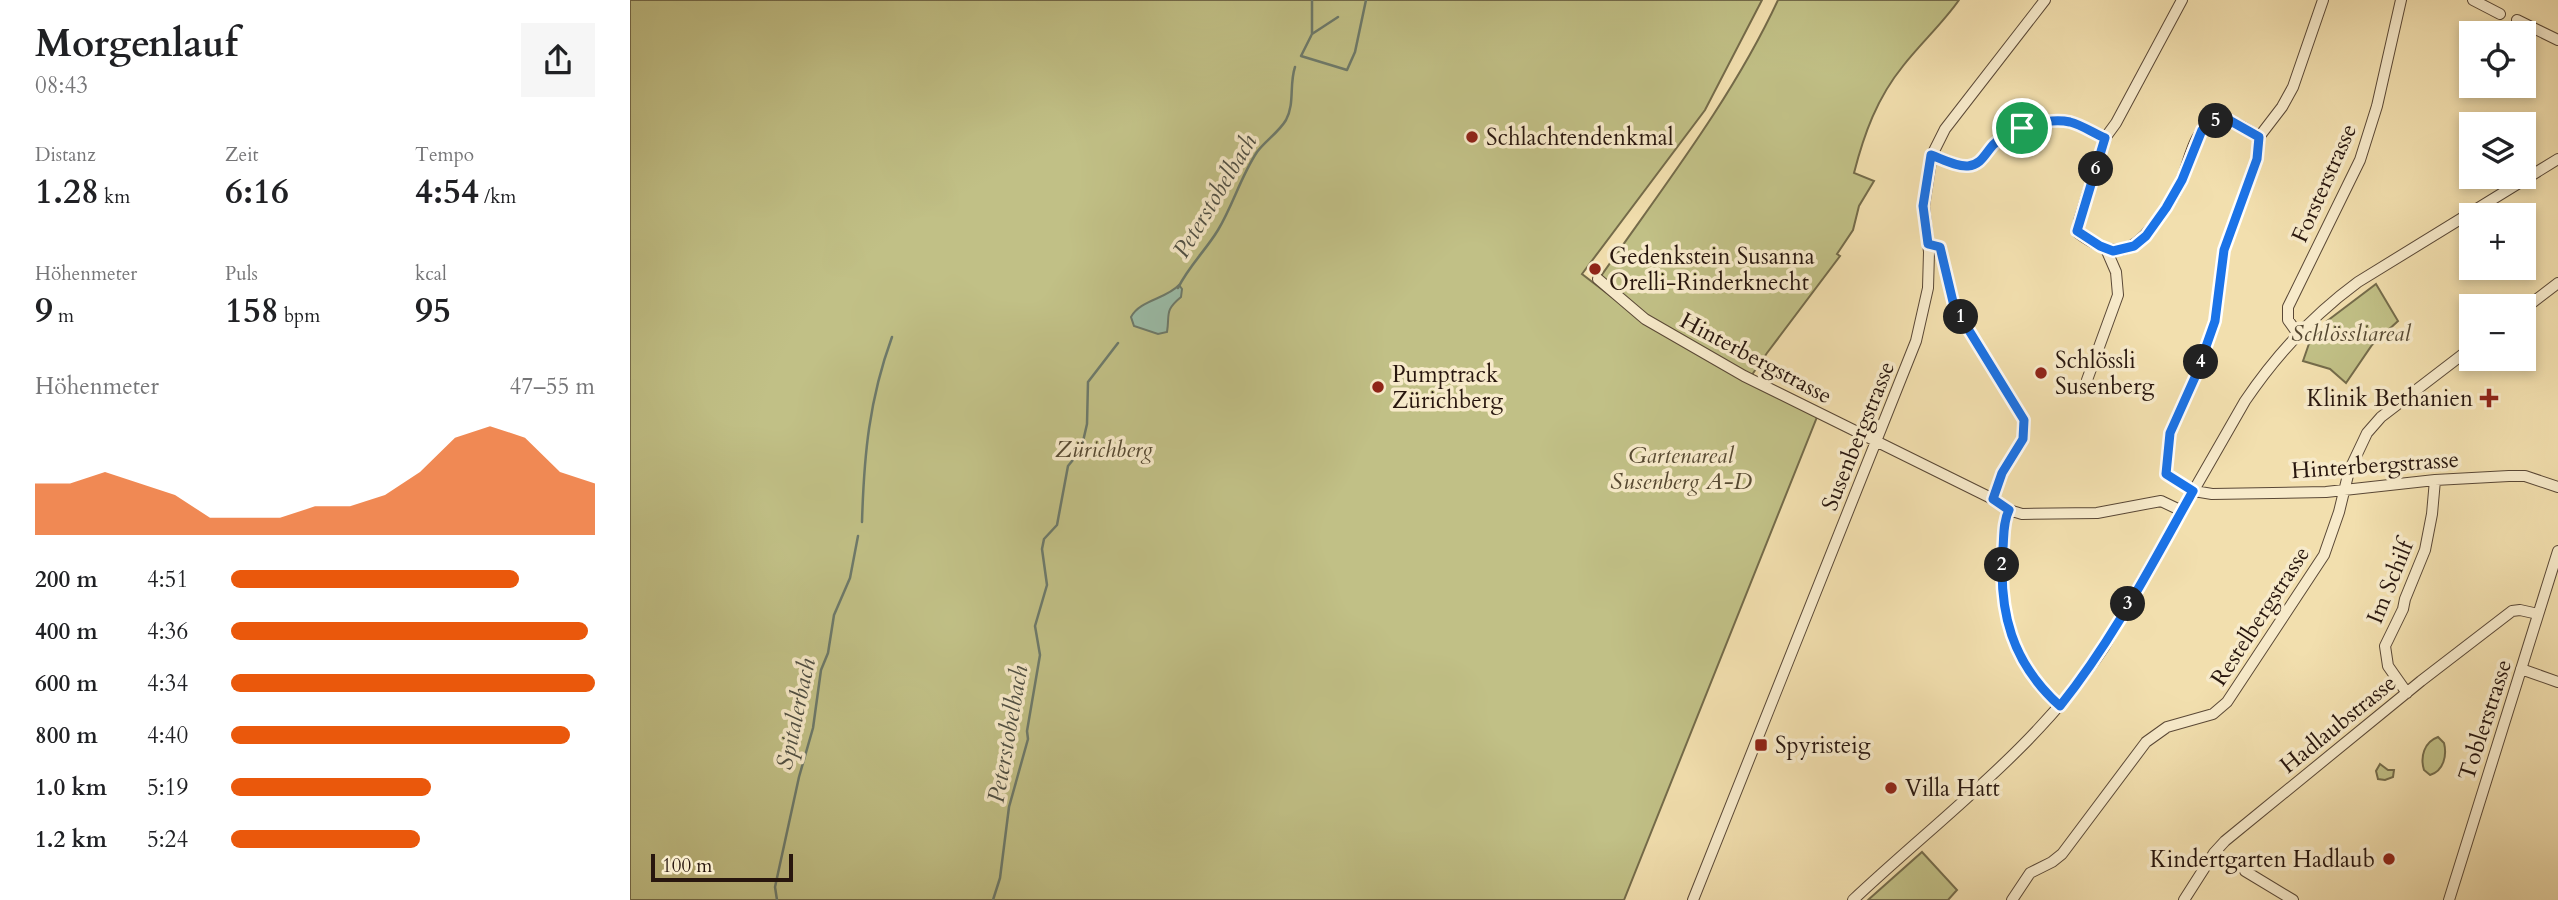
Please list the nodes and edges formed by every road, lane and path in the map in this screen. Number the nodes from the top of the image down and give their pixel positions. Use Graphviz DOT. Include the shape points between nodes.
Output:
graph roads {
  1 [pos="2045,0"];
  2 [pos="2182,0"];
  3 [pos="2402,0"];
  4 [pos="2473,0"];
  5 [pos="2328,1"];
  6 [pos="2500,14"];
  7 [pos="2517,20"];
  8 [pos="2558,40"];
  9 [pos="2259,137"];
  10 [pos="2105,138"];
  11 [pos="1931,155"];
  12 [pos="2558,159"];
  13 [pos="1928,244"];
  14 [pos="2106,249"];
  15 [pos="1598,279"];
  16 [pos="2558,283"];
  17 [pos="2536,300"];
  18 [pos="2298,334"];
  19 [pos="2459,357"];
  20 [pos="2087,380"];
  21 [pos="1875,443"];
  22 [pos="2435,480"];
  23 [pos="2558,487"];
  24 [pos="2344,490"];
  25 [pos="2193,491"];
  26 [pos="1993,499"];
  27 [pos="2009,510"];
  28 [pos="2182,511"];
  29 [pos="2558,551"];
  30 [pos="2554,578"];
  31 [pos="2538,614"];
  32 [pos="2521,669"];
  33 [pos="2558,682"];
  34 [pos="2407,693"];
  35 [pos="2060,706"];
  36 [pos="2245,871"];
  37 [pos="1693,900"];
  38 [pos="1853,900"];
  39 [pos="2012,900"];
  40 [pos="2184,900"];
  41 [pos="2293,900"];
  42 [pos="2449,900"];
  1 -- 11 [label="street, Susenbergstrasse" via="1945,128"];
  2 -- 10 [label="street"];
  3 -- 18 [label="street, Forsterstrasse" via="2360,160 2288,307 2288,320"];
  4 -- 6 [label="street"];
  5 -- 9 [label="street" via="2293,87"];
  7 -- 8 [label="street"];
  9 -- 14 [label="street" via="2229,120 2205,127 2182,180 2146,236 2124,250"];
  9 -- 25 [label="street" via="2257,159 2224,250 2215,321 2167,446 2166,474"];
  10 -- 11 [label="street" via="2066,121 2053,122 2007,134 1972,165"];
  10 -- 14 [label="street" via="2076,229"];
  11 -- 13 [label="street, Susenbergstrasse" via="1923,206"];
  12 -- 18 [label="street" via="2358,282"];
  13 -- 21 [label="street, Susenbergstrasse" via="1928,288 1920,328"];
  13 -- 26 [label="street" via="1940,247 1954,306 2024,420 2023,439 2002,473"];
  14 -- 20 [label="street" via="2116,272 2118,295"];
  15 -- 21 [label="street, Hinterbergstrasse" via="1629,308 1675,337"];
  16 -- 17 [label="street"];
  18 -- 25 [label="street" via="2256,385"];
  19 -- 24 [label="street, Restelbergstrasse" via="2382,417 2360,445"];
  21 -- 26 [label="street, Hinterbergstrasse"];
  21 -- 37 [label="street, Susenbergstrasse"];
  22 -- 23 [label="street, Hinterbergstrasse" via="2525,476"];
  22 -- 24 [label="street, Hinterbergstrasse"];
  22 -- 34 [label="street, Im Schilf" via="2425,550 2385,646 2388,666"];
  24 -- 25 [label="street, Hinterbergstrasse"];
  24 -- 39 [label="street, Restelbergstrasse" via="2323,555 2227,702 2213,714 2167,727 2146,742 2062,854 2030,873"];
  25 -- 28 [label="street"];
  26 -- 27 [label="street, Hinterbergstrasse"];
  27 -- 28 [label="street, Hinterbergstrasse" via="2022,514 2097,513 2161,500"];
  27 -- 35 [label="street" via="2002,568 2012,636 2029,672"];
  28 -- 35 [label="street" via="2104,647"];
  29 -- 30 [label="street, Toblerstrasse"];
  30 -- 31 [label="street, Toblerstrasse"];
  31 -- 32 [label="street, Toblerstrasse"];
  31 -- 34 [label="street, Hadlaubstrasse" via="2520,610 2506,615"];
  32 -- 33 [label="street"];
  32 -- 42 [label="street, Toblerstrasse"];
  34 -- 40 [label="street, Hadlaubstrasse" via="2225,841"];
  35 -- 38 [label="street" via="1996,772"];
  36 -- 41 [label="street"];
}
